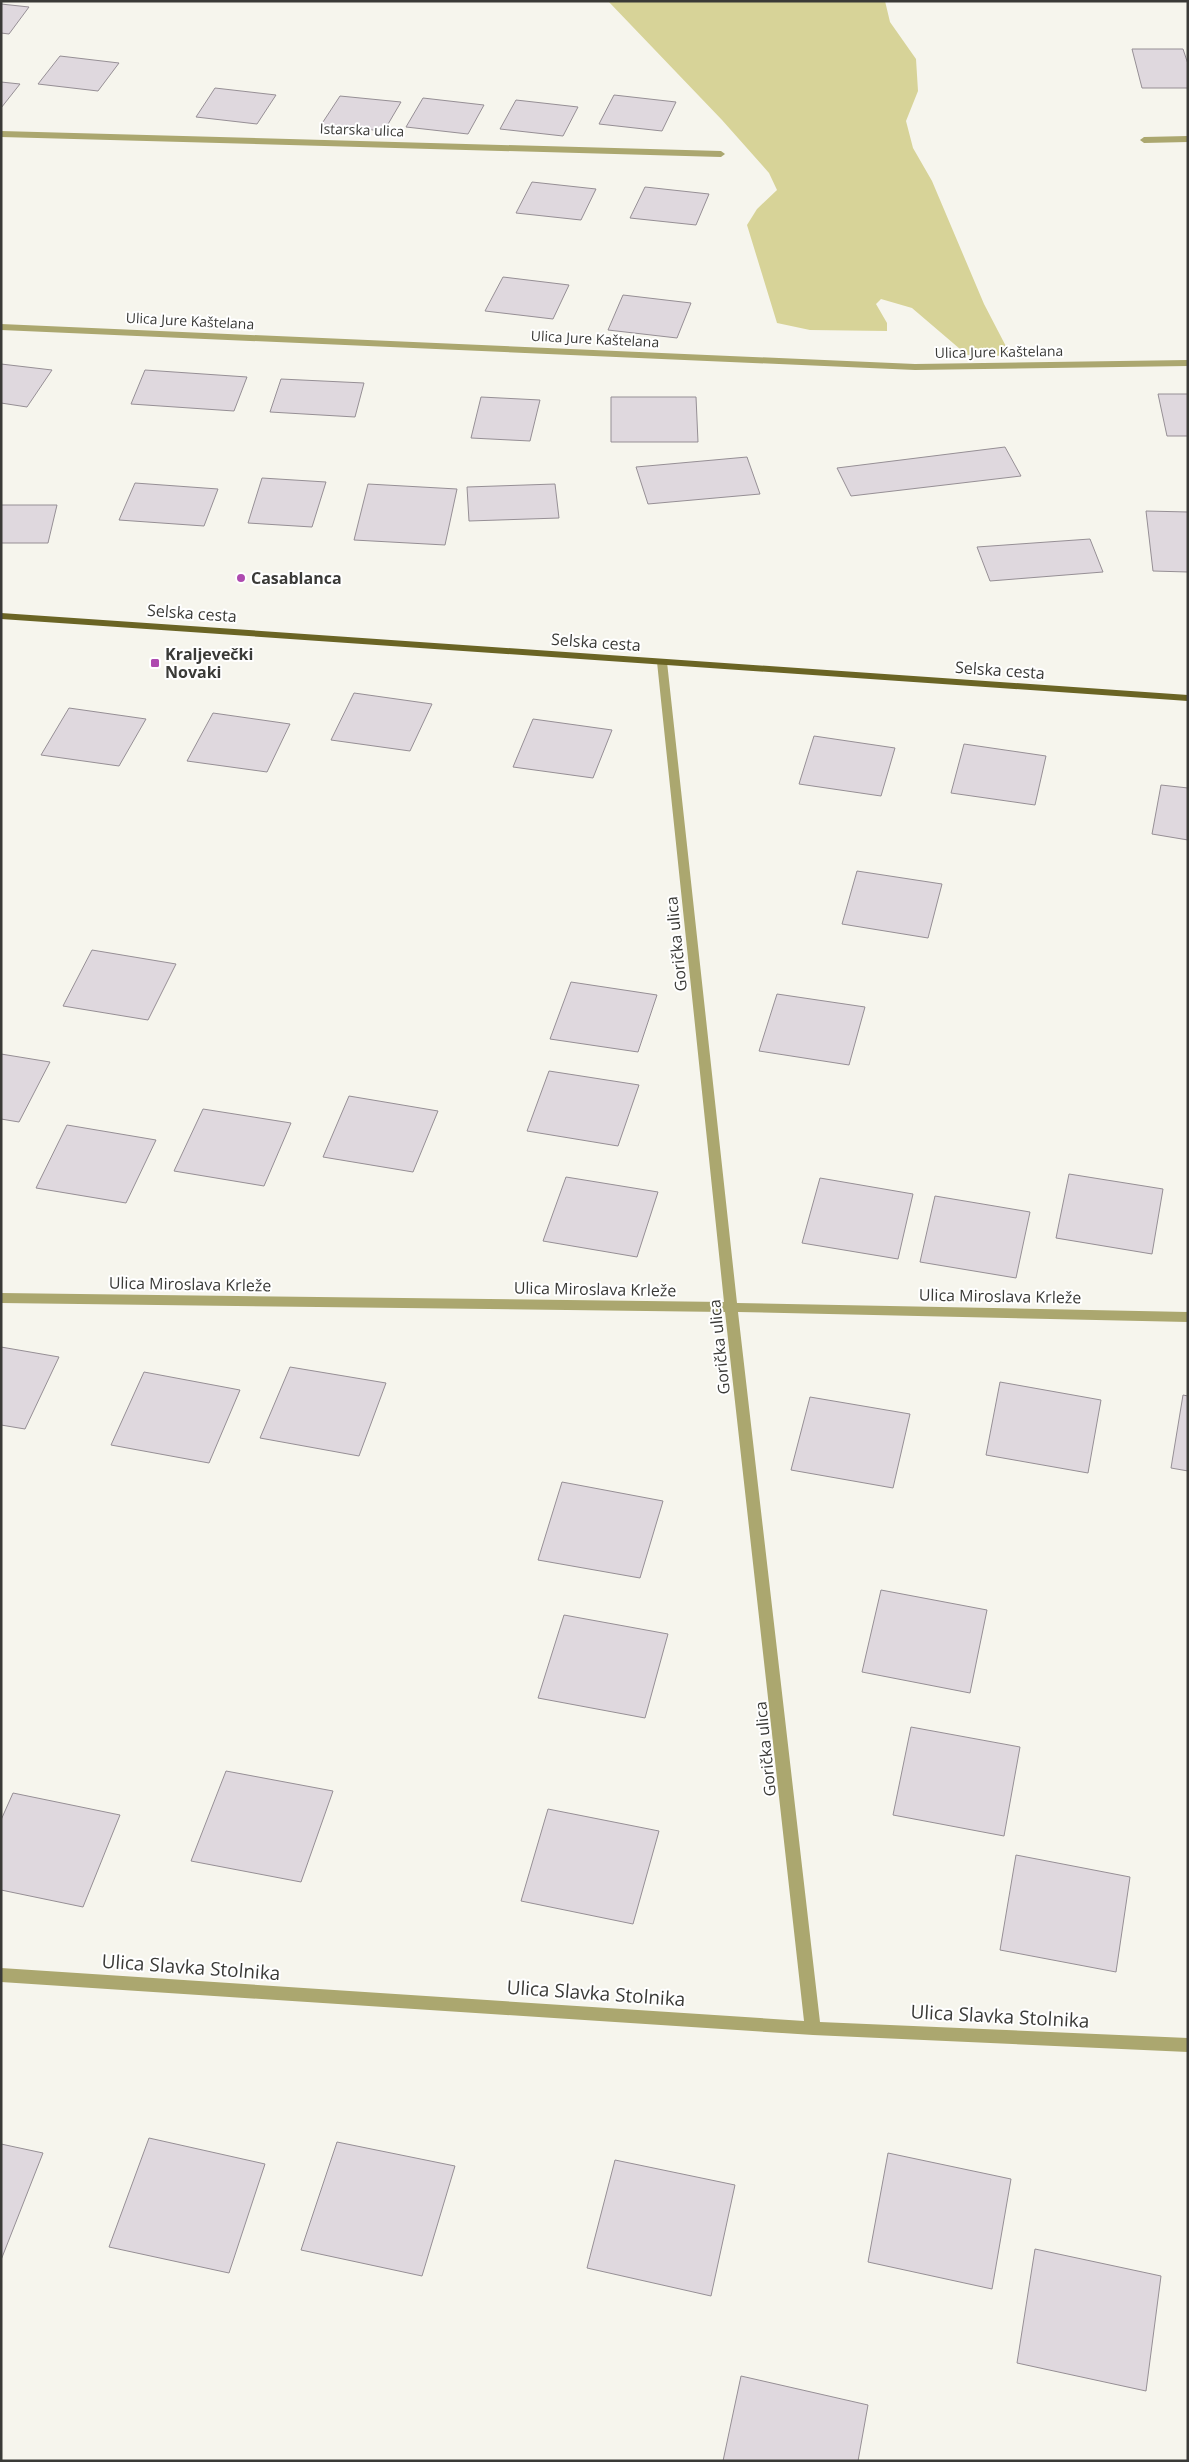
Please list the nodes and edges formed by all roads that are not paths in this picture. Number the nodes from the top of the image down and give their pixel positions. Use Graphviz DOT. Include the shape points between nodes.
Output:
graph roads {
  1 [pos="1,134"];
  2 [pos="1188,139"];
  3 [pos="1144,140"];
  4 [pos="721,154"];
  5 [pos="1,327"];
  6 [pos="1188,363"];
  7 [pos="1,616"];
  8 [pos="662,662"];
  9 [pos="1188,698"];
  10 [pos="1,1298"];
  11 [pos="731,1307"];
  12 [pos="1188,1317"];
  13 [pos="1,1975"];
  14 [pos="812,2028"];
  15 [pos="1188,2045"];
  1 -- 4 [label="street, Istarska ulica"];
  2 -- 3 [label="street"];
  5 -- 6 [label="street, Ulica Jure Kaštelana" via="915,367"];
  7 -- 8 [label="main road, Selska cesta"];
  8 -- 9 [label="main road, Selska cesta"];
  8 -- 11 [label="street, Gorička ulica"];
  10 -- 11 [label="street, Ulica Miroslava Krleže"];
  11 -- 12 [label="street, Ulica Miroslava Krleže"];
  11 -- 14 [label="street, Gorička ulica"];
  13 -- 14 [label="street, Ulica Slavka Stolnika"];
  14 -- 15 [label="street, Ulica Slavka Stolnika"];
}
